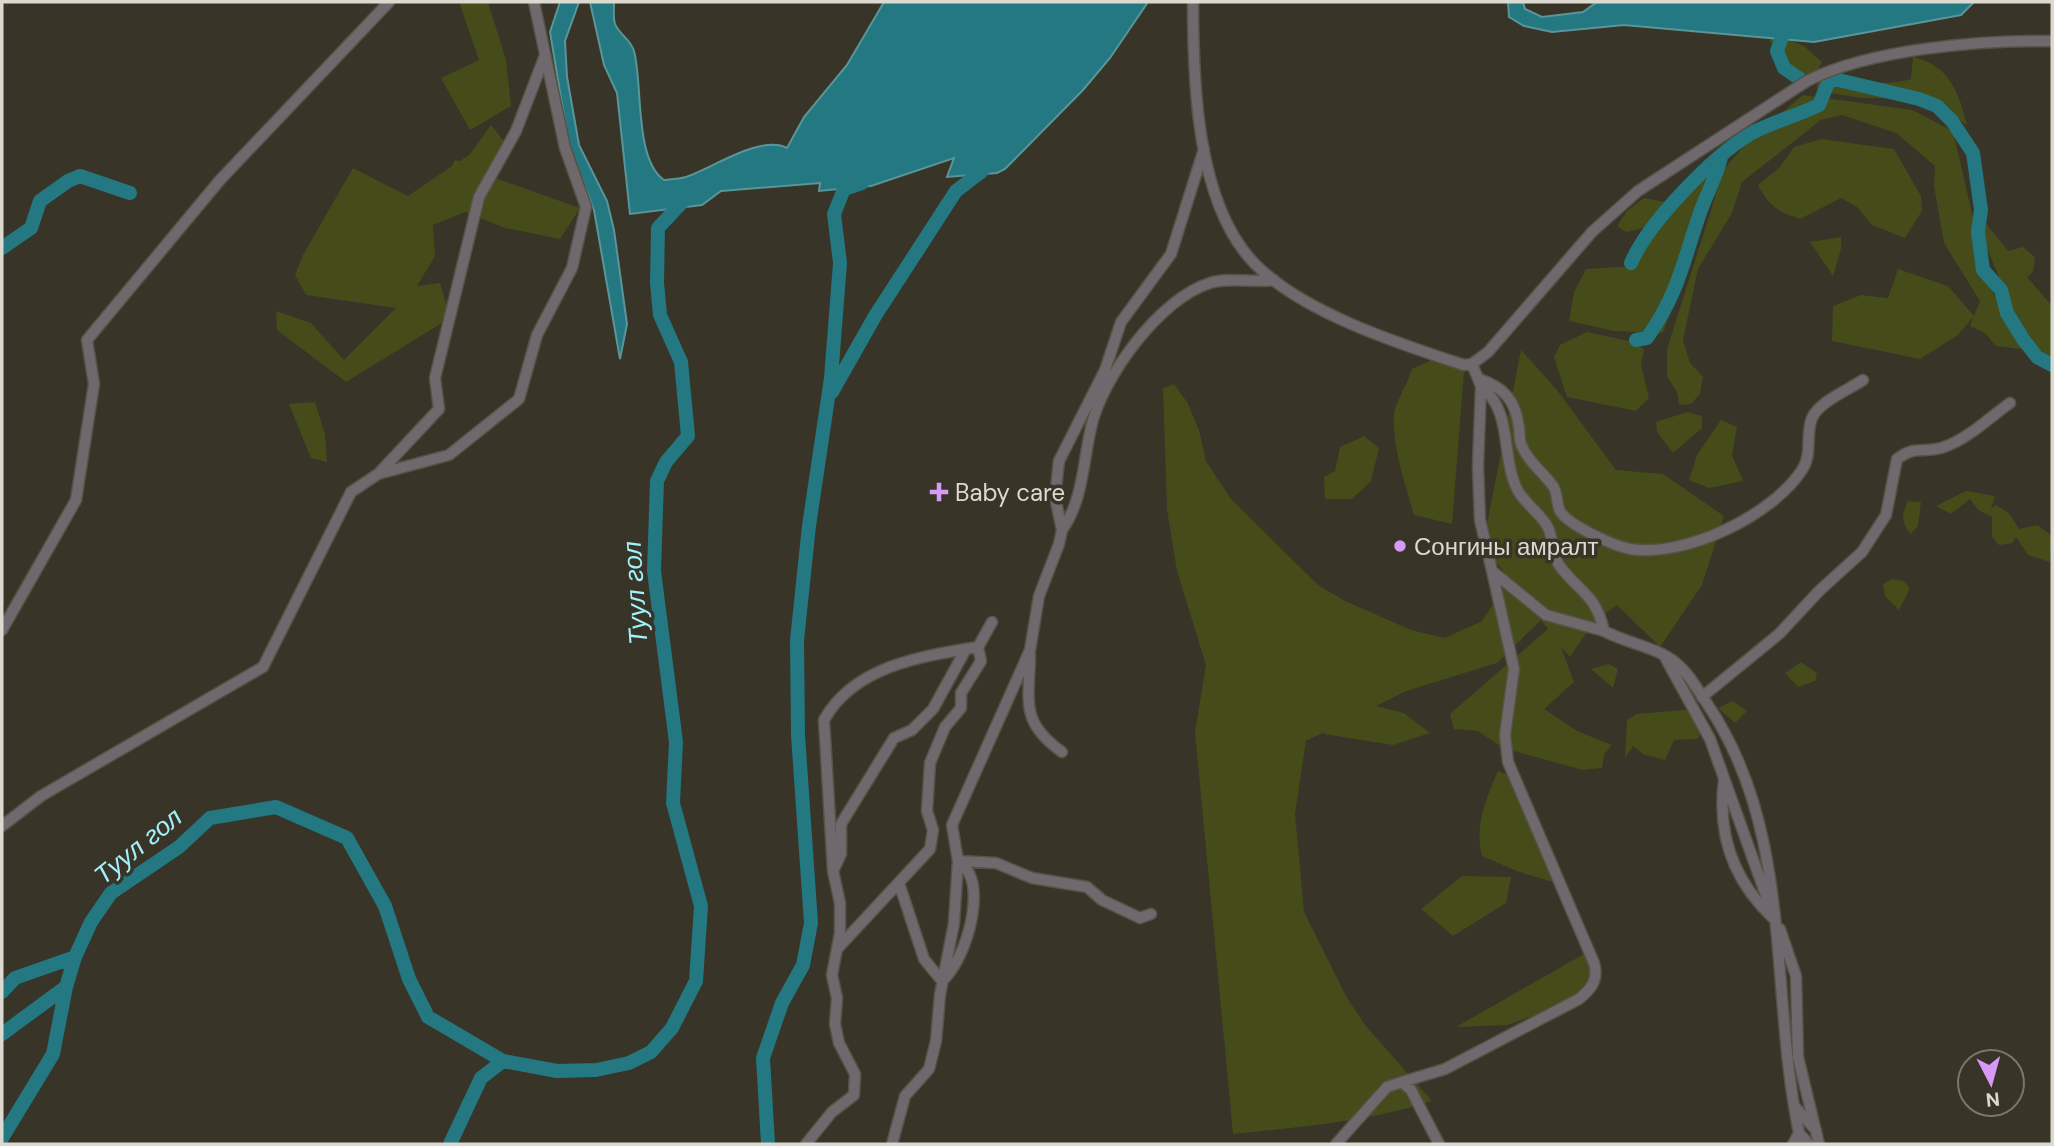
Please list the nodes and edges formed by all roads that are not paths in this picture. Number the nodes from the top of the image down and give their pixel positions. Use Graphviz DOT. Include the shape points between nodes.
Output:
graph roads {
  1 [pos="389,2"];
  2 [pos="534,2"];
  3 [pos="1193,2"];
  4 [pos="2052,41"];
  5 [pos="545,58"];
  6 [pos="1205,146"];
  7 [pos="1274,280"];
  8 [pos="1472,364"];
  9 [pos="1863,380"];
  10 [pos="1480,382"];
  11 [pos="2010,403"];
  12 [pos="378,474"];
  13 [pos="1062,530"];
  14 [pos="1492,571"];
  15 [pos="992,622"];
  16 [pos="2,630"];
  17 [pos="1604,631"];
  18 [pos="978,647"];
  19 [pos="966,649"];
  20 [pos="1030,650"];
  21 [pos="1664,655"];
  22 [pos="1702,696"];
  23 [pos="1062,752"];
  24 [pos="1724,780"];
  25 [pos="2,826"];
  26 [pos="958,861"];
  27 [pos="833,872"];
  28 [pos="899,883"];
  29 [pos="1151,914"];
  30 [pos="1777,922"];
  31 [pos="837,949"];
  32 [pos="942,981"];
  33 [pos="1802,1079"];
  34 [pos="1402,1082"];
  35 [pos="1794,1107"];
  36 [pos="1816,1131"];
  37 [pos="1799,1133"];
  38 [pos="806,1144"];
  39 [pos="892,1144"];
  40 [pos="1336,1144"];
  41 [pos="1439,1144"];
  42 [pos="1793,1144"];
  43 [pos="1803,1144"];
  44 [pos="1809,1144"];
  45 [pos="1819,1144"];
  1 -- 16 [label="street" via="220,180 87,340 94,384 76,500"];
  2 -- 5 [label="street"];
  3 -- 6 [label="street" via="1193,62"];
  4 -- 8 [label="street" via="1878,58 1833,68 1807,81 1638,191 1592,232 1488,352"];
  5 -- 12 [label="street" via="516,131 479,197 435,378 439,409"];
  5 -- 12 [label="street" via="565,148 586,207 572,268 537,335 519,399 449,455"];
  6 -- 7 [label="street" via="1220,211 1254,263"];
  6 -- 13 [label="street" via="1171,254 1121,322 1105,370 1059,461 1055,497"];
  7 -- 8 [label="street" via="1306,302 1405,345"];
  7 -- 13 [label="street" via="1199,287 1164,312 1132,348 1096,406 1076,501"];
  8 -- 10 [label="street"];
  9 -- 10 [label="street" via="1818,410 1812,420 1809,458 1800,473 1765,506 1696,543 1669,550 1629,549 1571,522 1559,510 1555,489 1535,469 1521,445 1508,393"];
  10 -- 14 [label="street" via="1478,497"];
  10 -- 17 [label="street" via="1499,408 1510,470 1520,494 1548,525 1559,564 1598,608"];
  11 -- 22 [label="street" via="1953,443 1909,450 1897,459 1886,515 1863,552 1779,634"];
  12 -- 25 [label="street" via="351,492 263,667 41,796"];
  13 -- 20 [label="street" via="1055,560 1038,596"];
  14 -- 17 [label="street" via="1546,615"];
  14 -- 34 [label="street" via="1514,669 1505,735 1508,762 1594,963 1596,978 1579,999 1445,1069"];
  15 -- 18 [label="street"];
  17 -- 21 [label="street"];
  18 -- 19 [label="street"];
  18 -- 28 [label="street" via="981,661 961,693 961,708 945,727 930,763 930,849"];
  19 -- 27 [label="street" via="933,709 912,730 894,738 841,824 841,854"];
  19 -- 27 [label="street" via="906,660 866,678 834,702 824,720"];
  20 -- 23 [label="street" via="1032,724"];
  20 -- 26 [label="street" via="952,825"];
  21 -- 22 [label="street" via="1677,663"];
  21 -- 24 [label="street" via="1710,739"];
  22 -- 30 [label="street" via="1747,778 1772,877"];
  24 -- 30 [label="street"];
  24 -- 30 [label="street" via="1724,833 1736,873 1748,893"];
  26 -- 29 [label="street" via="996,863 1032,878 1087,887 1131,915"];
  26 -- 32 [label="street" via="954,923"];
  26 -- 32 [label="street" via="970,874 971,917 962,954 954,971"];
  27 -- 31 [label="street" via="839,903"];
  28 -- 31 [label="street"];
  28 -- 32 [label="street" via="924,959"];
  30 -- 33 [label="street" via="1796,976"];
  30 -- 35 [label="street"];
  31 -- 38 [label="street" via="832,975 837,998 835,1024 855,1074 854,1095 832,1112"];
  32 -- 39 [label="street" via="929,1069 905,1096"];
  33 -- 35 [label="street"];
  33 -- 36 [label="street"];
  34 -- 40 [label="street" via="1387,1087"];
  34 -- 41 [label="street" via="1411,1090"];
  35 -- 36 [label="street"];
  35 -- 37 [label="street"];
  36 -- 45 [label="street"];
  37 -- 42 [label="street"];
  37 -- 43 [label="street"];
  37 -- 44 [label="street"];
}
